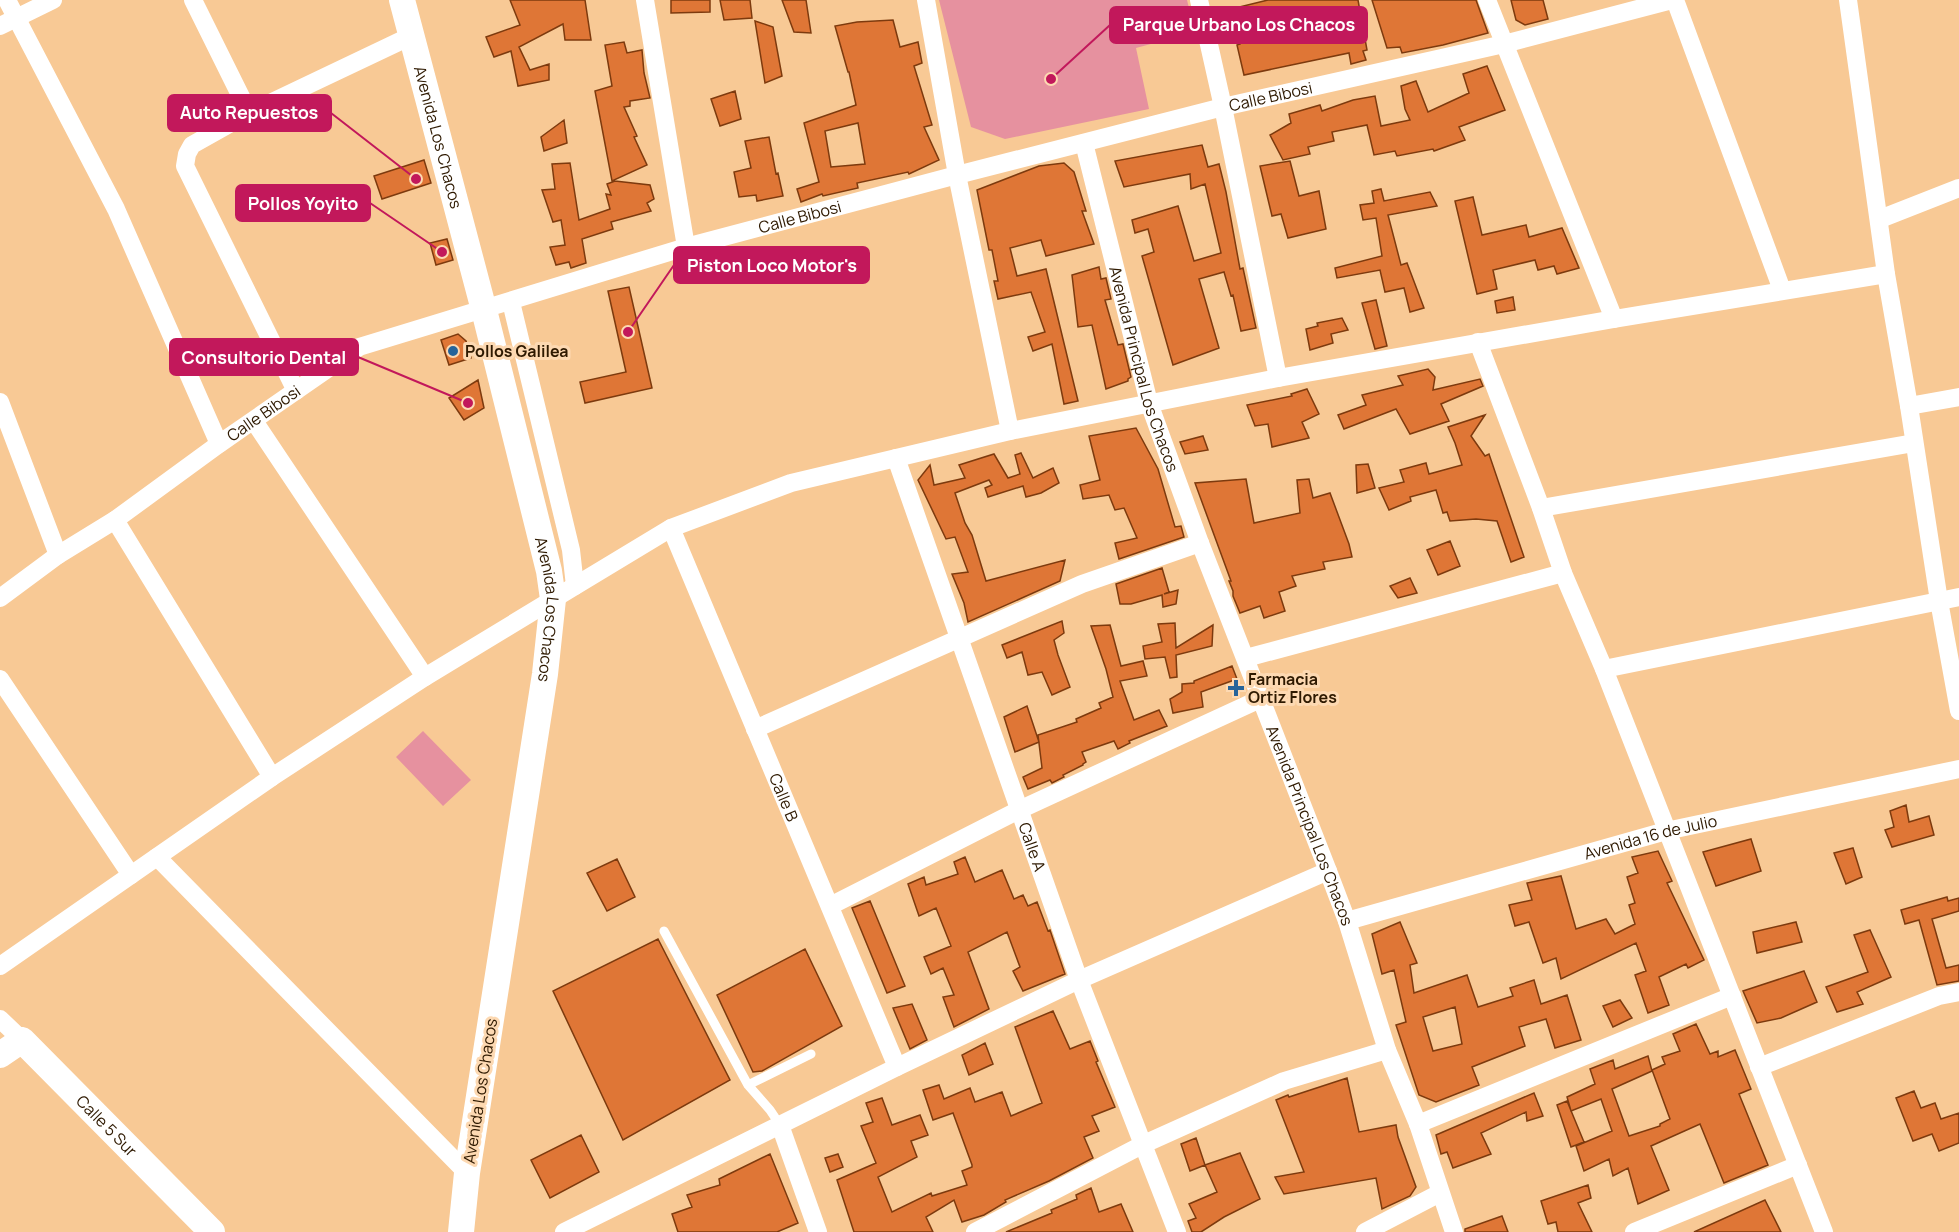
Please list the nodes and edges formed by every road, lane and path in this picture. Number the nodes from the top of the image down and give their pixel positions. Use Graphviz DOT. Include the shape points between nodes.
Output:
graph roads {
  1 [pos="7,0"];
  2 [pos="53,0"];
  3 [pos="193,0"];
  4 [pos="402,0"];
  5 [pos="645,0"];
  6 [pos="926,0"];
  7 [pos="1199,0"];
  8 [pos="1487,0"];
  9 [pos="1673,0"];
  10 [pos="1848,0"];
  11 [pos="7,22"];
  12 [pos="411,36"];
  13 [pos="1504,44"];
  14 [pos="1223,107"];
  15 [pos="249,113"];
  16 [pos="1084,143"];
  17 [pos="957,175"];
  18 [pos="1959,188"];
  19 [pos="1880,219"];
  20 [pos="686,247"];
  21 [pos="1886,274"];
  22 [pos="1782,290"];
  23 [pos="511,302"];
  24 [pos="484,310"];
  25 [pos="1614,319"];
  26 [pos="1478,342"];
  27 [pos="1278,378"];
  28 [pos="296,391"];
  29 [pos="1959,397"];
  30 [pos="0,402"];
  31 [pos="1149,404"];
  32 [pos="1909,406"];
  33 [pos="254,421"];
  34 [pos="1010,431"];
  35 [pos="1914,443"];
  36 [pos="219,444"];
  37 [pos="896,458"];
  38 [pos="1541,508"];
  39 [pos="115,520"];
  40 [pos="671,528"];
  41 [pos="1200,543"];
  42 [pos="58,555"];
  43 [pos="1563,573"];
  44 [pos="575,586"];
  45 [pos="1959,597"];
  46 [pos="0,598"];
  47 [pos="553,599"];
  48 [pos="1939,601"];
  49 [pos="960,639"];
  50 [pos="1246,658"];
  51 [pos="1604,669"];
  52 [pos="425,677"];
  53 [pos="0,679"];
  54 [pos="1260,699"];
  55 [pos="1959,711"];
  56 [pos="755,729"];
  57 [pos="1959,769"];
  58 [pos="272,777"];
  59 [pos="1019,810"];
  60 [pos="1666,831"];
  61 [pos="157,857"];
  62 [pos="1328,871"];
  63 [pos="131,875"];
  64 [pos="830,906"];
  65 [pos="1347,921"];
  66 [pos="664,931"];
  67 [pos="0,966"];
  68 [pos="1078,980"];
  69 [pos="1959,992"];
  70 [pos="1731,996"];
  71 [pos="0,1019"];
  72 [pos="22,1040"];
  73 [pos="1387,1050"];
  74 [pos="811,1054"];
  75 [pos="0,1055"];
  76 [pos="897,1067"];
  77 [pos="1760,1067"];
  78 [pos="748,1085"];
  79 [pos="1418,1124"];
  80 [pos="780,1125"];
  81 [pos="1144,1144"];
  82 [pos="1798,1166"];
  83 [pos="467,1173"];
  84 [pos="1440,1193"];
  85 [pos="212,1232"];
  86 [pos="461,1232"];
  87 [pos="564,1232"];
  88 [pos="818,1232"];
  89 [pos="975,1232"];
  90 [pos="1177,1232"];
  91 [pos="1365,1232"];
  92 [pos="1454,1232"];
  93 [pos="1634,1232"];
  94 [pos="1824,1232"];
  1 -- 11 [label="street"];
  2 -- 11 [label="street"];
  3 -- 15 [label="street"];
  4 -- 12 [label="street, Avenida Los Chacos"];
  5 -- 20 [label="street"];
  6 -- 17 [label="street"];
  7 -- 14 [label="street"];
  8 -- 13 [label="street"];
  9 -- 13 [label="street, Calle Bibosi"];
  9 -- 22 [label="street"];
  10 -- 19 [label="street"];
  11 -- 36 [label="street" via="116,209"];
  12 -- 15 [label="street"];
  12 -- 24 [label="street, Avenida Los Chacos"];
  13 -- 14 [label="street, Calle Bibosi"];
  13 -- 25 [label="street"];
  14 -- 16 [label="street, Calle Bibosi"];
  14 -- 27 [label="street"];
  15 -- 28 [label="street" via="192,145 185,166"];
  16 -- 17 [label="street, Calle Bibosi"];
  16 -- 31 [label="street, Avenida Principal Los Chacos"];
  17 -- 20 [label="street, Calle Bibosi"];
  17 -- 34 [label="street"];
  18 -- 19 [label="street"];
  19 -- 21 [label="street"];
  20 -- 23 [label="street, Calle Bibosi"];
  21 -- 22 [label="street"];
  21 -- 32 [label="street"];
  22 -- 25 [label="street"];
  23 -- 24 [label="street, Calle Bibosi"];
  23 -- 44 [label="street" via="571,550"];
  24 -- 28 [label="street, Calle Bibosi" via="359,347"];
  24 -- 47 [label="street, Avenida Los Chacos"];
  25 -- 26 [label="street"];
  26 -- 27 [label="street"];
  26 -- 38 [label="street"];
  27 -- 31 [label="street"];
  28 -- 33 [label="street, Calle Bibosi"];
  29 -- 32 [label="street"];
  30 -- 42 [label="street"];
  31 -- 34 [label="street"];
  31 -- 41 [label="street, Avenida Principal Los Chacos"];
  32 -- 35 [label="street"];
  33 -- 36 [label="street, Calle Bibosi"];
  33 -- 52 [label="street"];
  34 -- 37 [label="street"];
  35 -- 38 [label="street"];
  35 -- 48 [label="street"];
  36 -- 39 [label="street, Calle Bibosi"];
  37 -- 40 [label="street" via="791,483"];
  37 -- 49 [label="street, Calle A"];
  38 -- 43 [label="street"];
  39 -- 42 [label="street, Calle Bibosi"];
  39 -- 58 [label="street"];
  40 -- 44 [label="street"];
  40 -- 56 [label="street, Calle B"];
  41 -- 49 [label="street" via="1082,584"];
  41 -- 50 [label="street, Avenida Principal Los Chacos"];
  42 -- 46 [label="street, Calle Bibosi"];
  43 -- 50 [label="street"];
  43 -- 51 [label="street"];
  44 -- 47 [label="street"];
  45 -- 48 [label="street"];
  47 -- 52 [label="street"];
  47 -- 83 [label="street, Avenida Los Chacos" via="545,674"];
  48 -- 51 [label="street"];
  48 -- 55 [label="street"];
  49 -- 56 [label="street"];
  49 -- 59 [label="street, Calle A"];
  50 -- 54 [label="street, Avenida Principal Los Chacos"];
  51 -- 60 [label="street"];
  52 -- 58 [label="street"];
  53 -- 63 [label="street"];
  54 -- 59 [label="street"];
  54 -- 62 [label="street, Avenida Principal Los Chacos"];
  56 -- 64 [label="street, Calle B"];
  57 -- 60 [label="street, Avenida 16 de Julio"];
  58 -- 61 [label="street"];
  59 -- 64 [label="street"];
  59 -- 68 [label="street, Calle A"];
  60 -- 65 [label="street, Avenida 16 de Julio"];
  60 -- 70 [label="street"];
  61 -- 63 [label="street"];
  61 -- 83 [label="street"];
  62 -- 65 [label="street, Avenida Principal Los Chacos"];
  62 -- 68 [label="street"];
  63 -- 67 [label="street"];
  64 -- 76 [label="street, Calle B"];
  65 -- 73 [label="street, Avenida Principal Los Chacos"];
  66 -- 78 [label="lane"];
  68 -- 76 [label="street"];
  68 -- 81 [label="street, Calle A"];
  69 -- 77 [label="street" via="1939,996"];
  70 -- 77 [label="street"];
  70 -- 79 [label="street"];
  71 -- 72 [label="street, Calle 5 Sur"];
  72 -- 75 [label="street"];
  72 -- 85 [label="street, Calle 5 Sur"];
  73 -- 79 [label="street, Avenida Principal Los Chacos"];
  73 -- 81 [label="street" via="1294,1077"];
  74 -- 78 [label="lane"];
  76 -- 80 [label="street"];
  77 -- 82 [label="street"];
  78 -- 80 [label="lane"];
  79 -- 84 [label="street, Avenida Principal Los Chacos"];
  80 -- 87 [label="street"];
  80 -- 88 [label="street"];
  81 -- 89 [label="street"];
  81 -- 90 [label="street, Calle A"];
  82 -- 93 [label="street"];
  82 -- 94 [label="street"];
  83 -- 86 [label="street, Avenida Los Chacos"];
  84 -- 91 [label="street"];
  84 -- 92 [label="street, Avenida Principal Los Chacos"];
}
